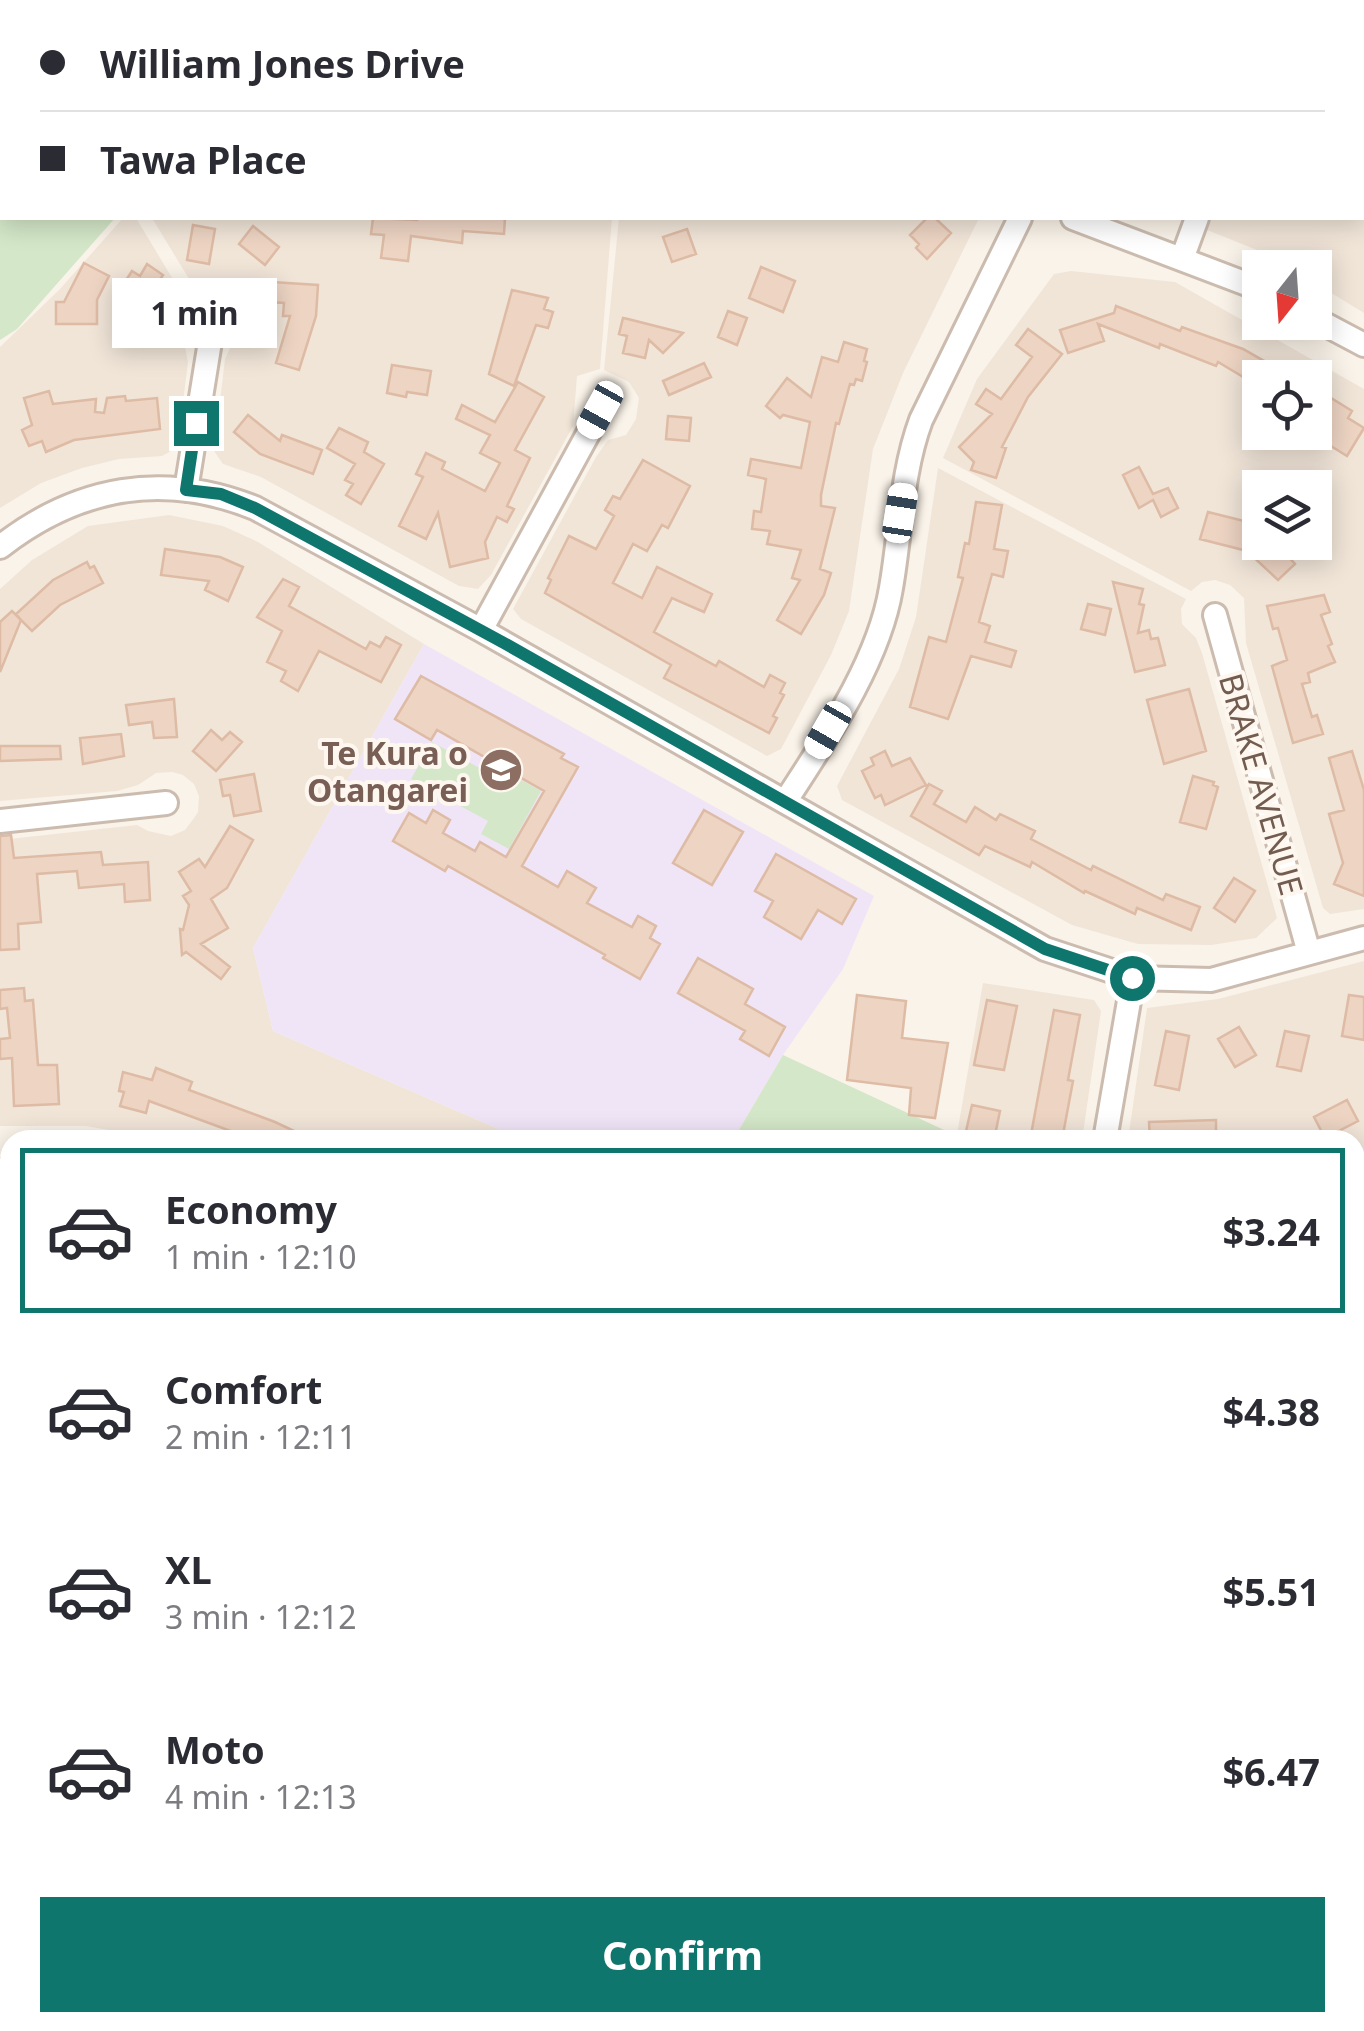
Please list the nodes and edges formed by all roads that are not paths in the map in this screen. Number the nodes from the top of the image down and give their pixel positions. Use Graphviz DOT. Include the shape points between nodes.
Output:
graph roads {
  1 [pos="1019,220"];
  2 [pos="1078,220"];
  3 [pos="1196,220"];
  4 [pos="1182,260"];
  5 [pos="1242,283"];
  6 [pos="213,323"];
  7 [pos="1332,328"];
  8 [pos="1364,346"];
  9 [pos="600,410"];
  10 [pos="186,490"];
  11 [pos="0,547"];
  12 [pos="1215,615"];
  13 [pos="481,630"];
  14 [pos="785,802"];
  15 [pos="166,803"];
  16 [pos="0,822"];
  17 [pos="1364,938"];
  18 [pos="1309,953"];
  19 [pos="1132,978"];
  20 [pos="1106,1130"];
  1 -- 14 [label="street" via="910,448 891,588 876,640"];
  2 -- 4 [label="street"];
  3 -- 4 [label="street"];
  4 -- 5 [label="street"];
  6 -- 10 [label="street"];
  7 -- 8 [label="street"];
  9 -- 13 [label="street"];
  10 -- 11 [label="street" via="98,495 60,508"];
  10 -- 13 [label="street" via="255,508"];
  12 -- 18 [label="street, BRAKE AVENUE"];
  13 -- 14 [label="street"];
  14 -- 19 [label="street" via="1045,949"];
  15 -- 16 [label="street"];
  17 -- 18 [label="street"];
  18 -- 19 [label="street" via="1212,980"];
  19 -- 20 [label="street"];
}
